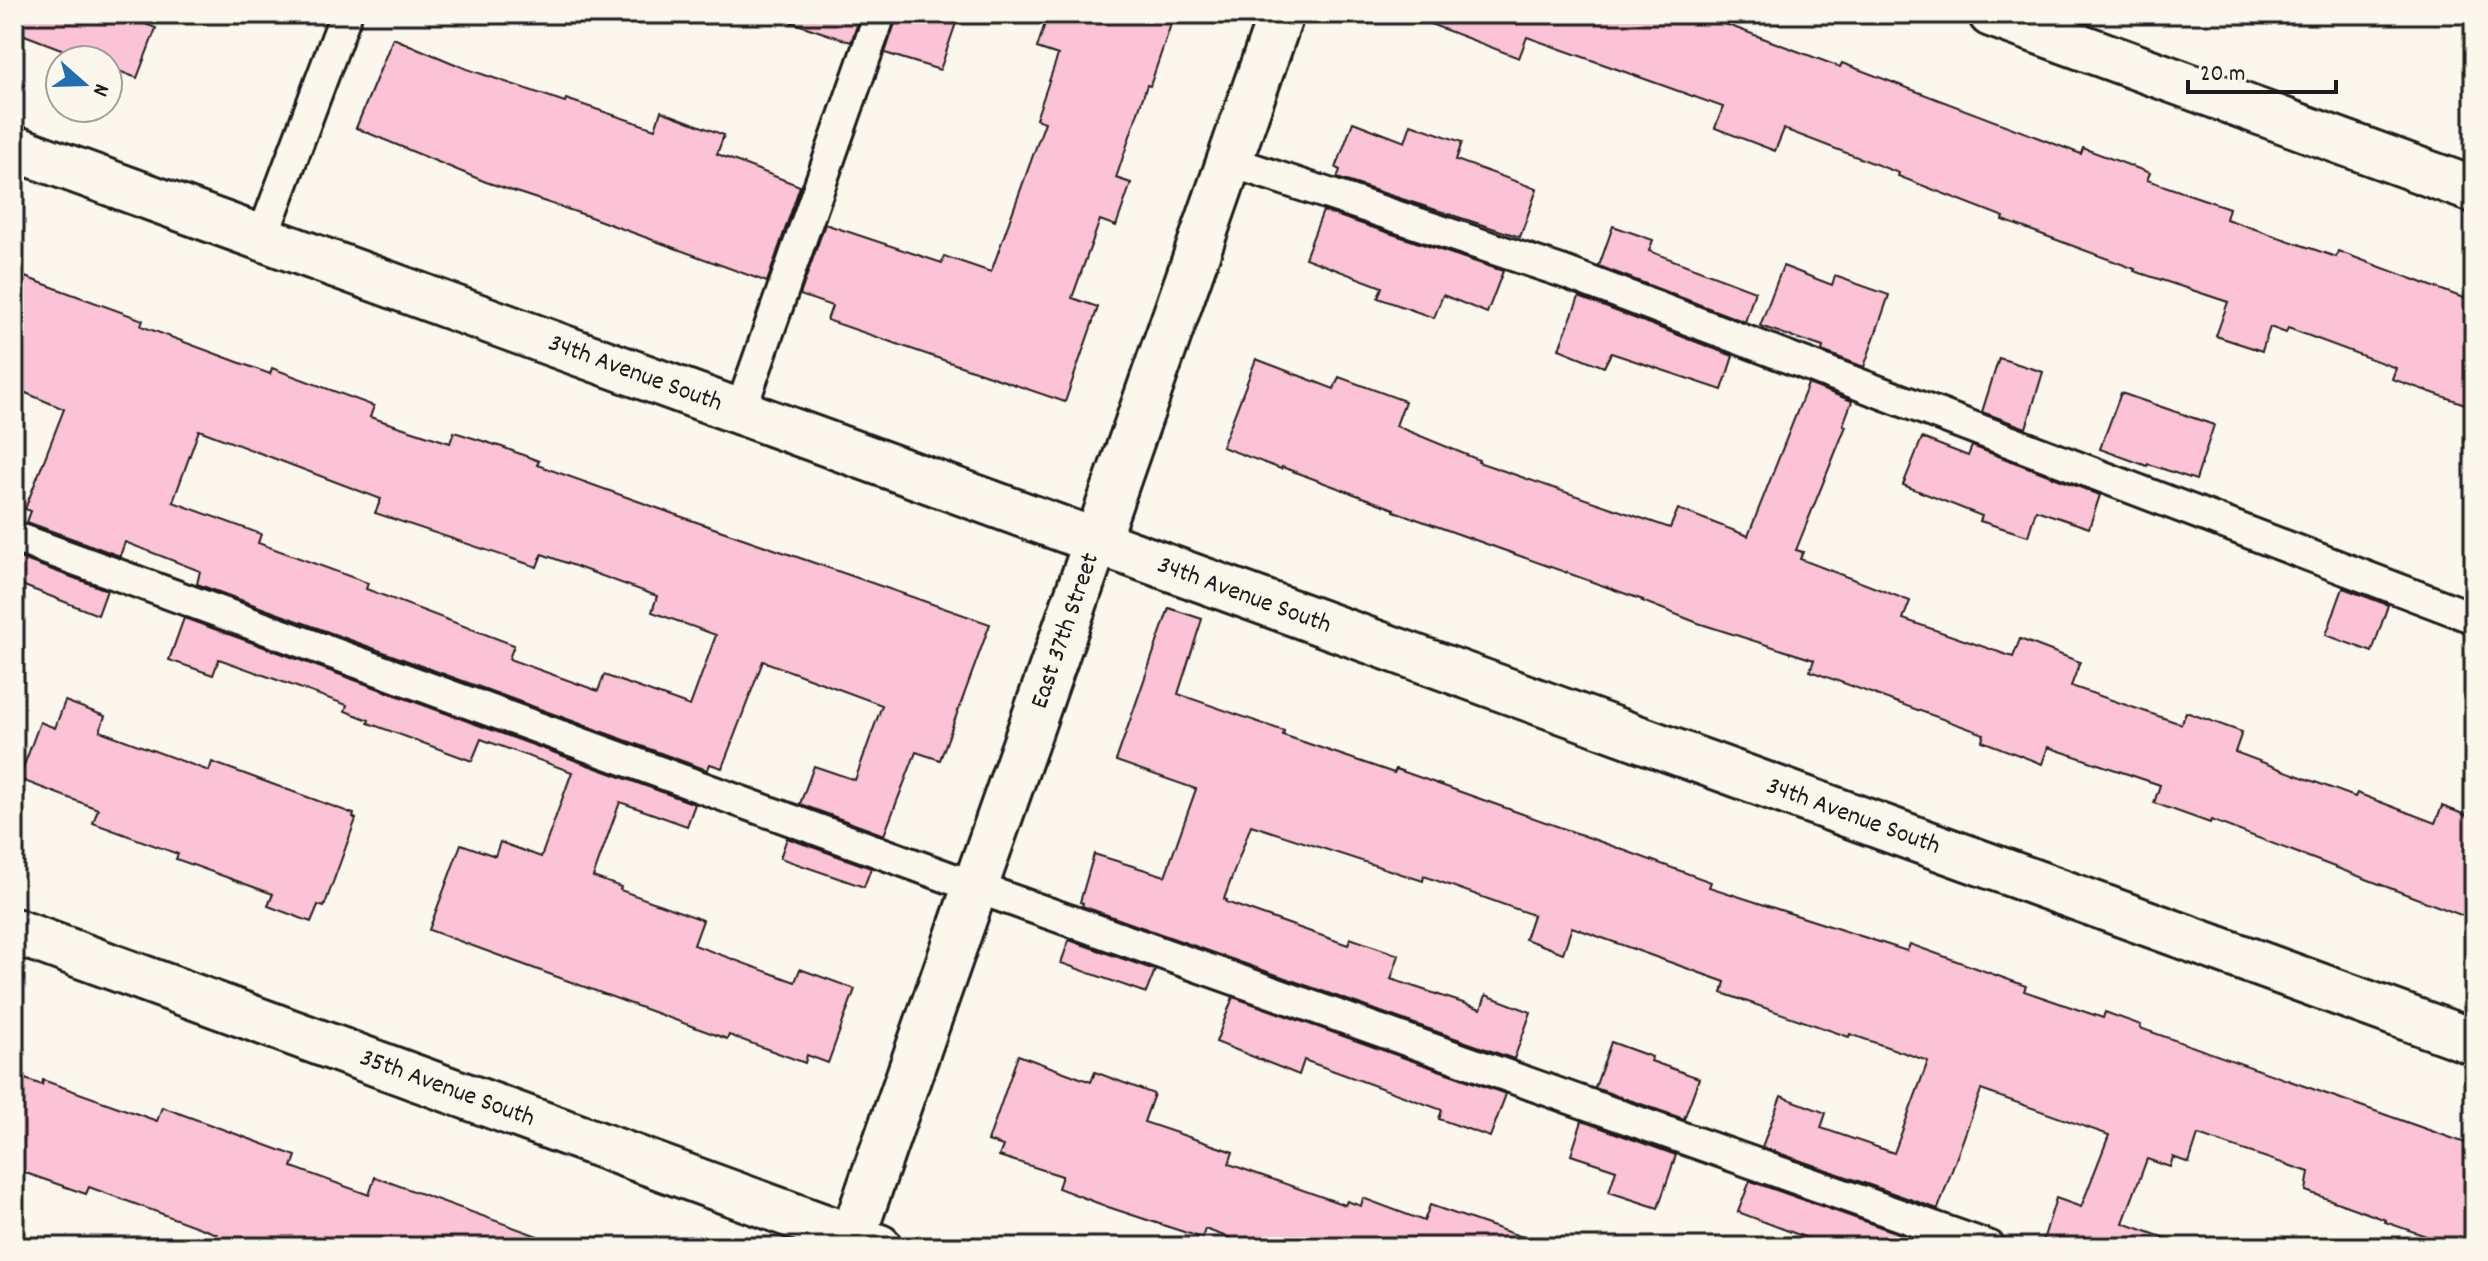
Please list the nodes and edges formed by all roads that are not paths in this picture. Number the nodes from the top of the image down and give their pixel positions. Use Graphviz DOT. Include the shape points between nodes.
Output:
graph roads {
  1 [pos="346,14"];
  2 [pos="880,14"];
  3 [pos="1281,14"];
  4 [pos="1991,14"];
  5 [pos="14,148"];
  6 [pos="1229,161"];
  7 [pos="2474,190"];
  8 [pos="262,238"];
  9 [pos="740,412"];
  10 [pos="14,537"];
  11 [pos="1097,543"];
  12 [pos="2474,618"];
  13 [pos="975,887"];
  14 [pos="14,931"];
  15 [pos="2474,1042"];
  16 [pos="860,1244"];
  17 [pos="1990,1247"];
  1 -- 8 [label="lane"];
  2 -- 9 [label="lane"];
  3 -- 6 [label="street, East 37th Street"];
  4 -- 7 [label="street"];
  5 -- 8 [label="street, 34th Avenue South"];
  6 -- 11 [label="street, East 37th Street"];
  6 -- 12 [label="lane" via="1564,272"];
  8 -- 9 [label="street, 34th Avenue South"];
  9 -- 11 [label="street, 34th Avenue South"];
  10 -- 13 [label="lane"];
  11 -- 13 [label="street, East 37th Street"];
  11 -- 15 [label="street, 34th Avenue South"];
  13 -- 16 [label="street, East 37th Street"];
  13 -- 17 [label="lane"];
  14 -- 16 [label="street, 35th Avenue South"];
}
